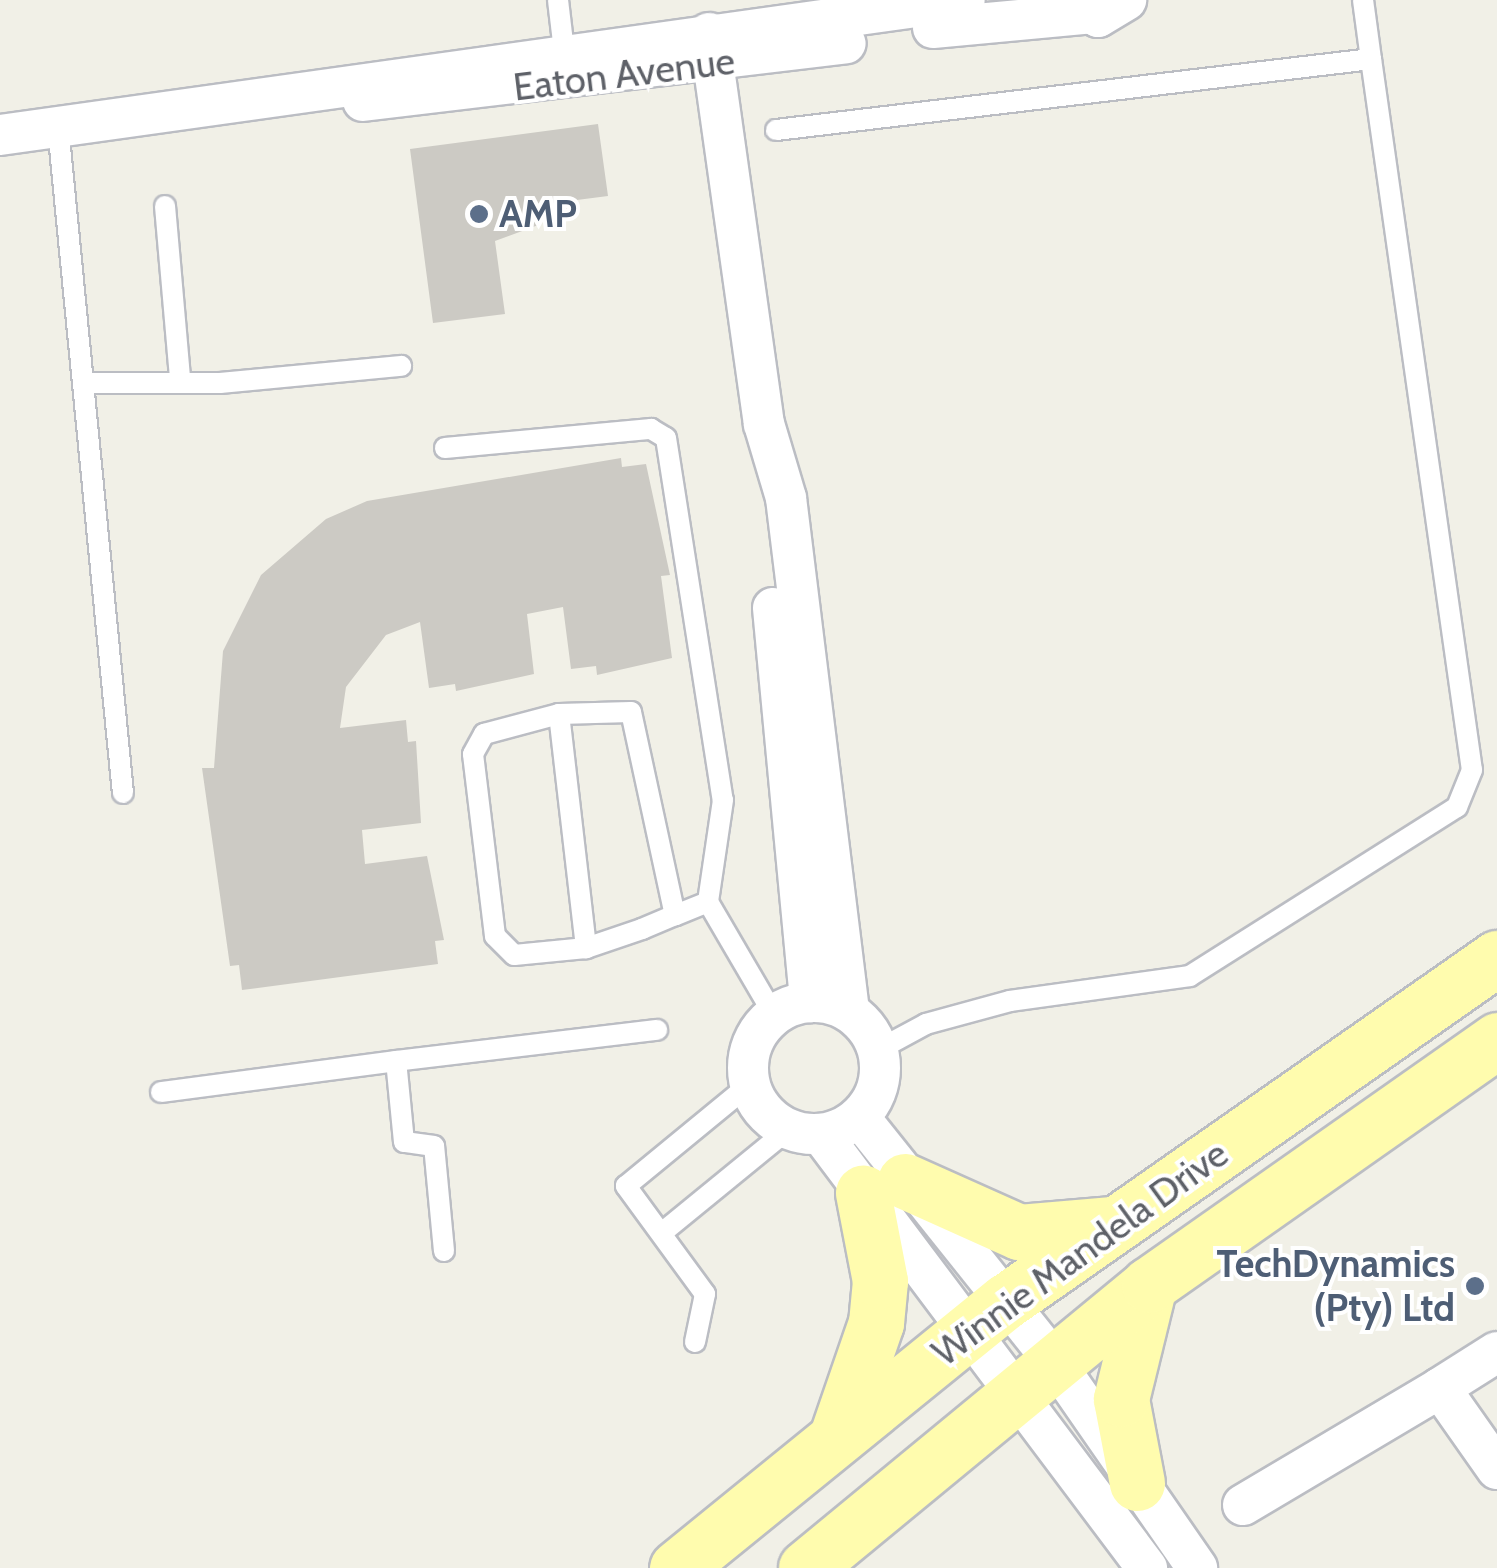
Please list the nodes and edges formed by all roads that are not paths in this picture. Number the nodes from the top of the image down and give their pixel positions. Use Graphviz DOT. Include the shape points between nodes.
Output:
graph roads {
  1 [pos="558,0"];
  2 [pos="964,0"];
  3 [pos="1126,0"];
  4 [pos="1363,0"];
  5 [pos="1079,7"];
  6 [pos="711,49"];
  7 [pos="564,52"];
  8 [pos="1371,59"];
  9 [pos="159,112"];
  10 [pos="58,128"];
  11 [pos="776,130"];
  12 [pos="0,135"];
  13 [pos="164,206"];
  14 [pos="401,366"];
  15 [pos="180,378"];
  16 [pos="82,383"];
  17 [pos="764,424"];
  18 [pos="445,448"];
  19 [pos="559,714"];
  20 [pos="123,793"];
  21 [pos="708,902"];
  22 [pos="675,915"];
  23 [pos="586,948"];
  24 [pos="1497,958"];
  25 [pos="792,1008"];
  26 [pos="849,1011"];
  27 [pos="657,1030"];
  28 [pos="1497,1040"];
  29 [pos="878,1050"];
  30 [pos="396,1061"];
  31 [pos="750,1084"];
  32 [pos="161,1092"];
  33 [pos="859,1117"];
  34 [pos="805,1132"];
  35 [pos="884,1187"];
  36 [pos="1113,1224"];
  37 [pos="664,1232"];
  38 [pos="444,1251"];
  39 [pos="1149,1285"];
  40 [pos="988,1315"];
  41 [pos="695,1342"];
  42 [pos="1497,1352"];
  43 [pos="1039,1379"];
  44 [pos="1440,1388"];
  45 [pos="836,1438"];
  46 [pos="1497,1468"];
  47 [pos="1137,1483"];
  48 [pos="1243,1505"];
  49 [pos="677,1568"];
  50 [pos="806,1568"];
  51 [pos="1148,1568"];
  52 [pos="1197,1568"];
  1 -- 7 [label="lane"];
  2 -- 6 [label="street, Eaton Avenue"];
  3 -- 5 [label="street, Eaton Avenue" via="1110,15"];
  4 -- 8 [label="lane"];
  5 -- 6 [label="street, Eaton Avenue"];
  6 -- 7 [label="street, Eaton Avenue"];
  6 -- 9 [label="street, Eaton Avenue" via="424,98"];
  6 -- 17 [label="street"];
  7 -- 9 [label="street, Eaton Avenue"];
  8 -- 11 [label="lane"];
  8 -- 29 [label="lane" via="1472,770 1467,796 1190,976 1010,1002 926,1024"];
  9 -- 10 [label="street, Eaton Avenue"];
  10 -- 12 [label="street, Eaton Avenue"];
  10 -- 16 [label="lane"];
  13 -- 15 [label="lane"];
  14 -- 15 [label="lane" via="220,383"];
  15 -- 16 [label="lane"];
  16 -- 20 [label="lane"];
  17 -- 25 [label="street" via="762,500"];
  17 -- 26 [label="street" via="786,498"];
  18 -- 21 [label="lane" via="651,429 666,438 723,800"];
  19 -- 22 [label="lane" via="622,709 641,724"];
  19 -- 23 [label="lane"];
  19 -- 23 [label="lane" via="484,734 473,754 495,936 514,955"];
  21 -- 22 [label="lane"];
  21 -- 25 [label="lane"];
  22 -- 23 [label="lane"];
  24 -- 36 [label="main road, Winnie Mandela Drive"];
  25 -- 26 [label="street"];
  25 -- 31 [label="street" via="752,1046"];
  26 -- 29 [label="street"];
  27 -- 30 [label="lane"];
  28 -- 39 [label="main road, Winnie Mandela Drive"];
  29 -- 33 [label="street" via="874,1097"];
  30 -- 32 [label="lane"];
  30 -- 38 [label="lane" via="404,1142 434,1146"];
  31 -- 34 [label="street"];
  31 -- 37 [label="lane" via="626,1186"];
  33 -- 34 [label="street"];
  33 -- 35 [label="street"];
  34 -- 35 [label="street"];
  34 -- 37 [label="lane"];
  35 -- 36 [label="main road" via="1019,1232"];
  35 -- 40 [label="street"];
  35 -- 45 [label="main road" via="876,1323"];
  36 -- 40 [label="main road, Winnie Mandela Drive"];
  37 -- 41 [label="lane" via="705,1294"];
  39 -- 43 [label="main road, Winnie Mandela Drive"];
  39 -- 47 [label="main road" via="1122,1385"];
  40 -- 43 [label="street"];
  40 -- 45 [label="main road, Winnie Mandela Drive"];
  42 -- 44 [label="street"];
  43 -- 47 [label="street"];
  43 -- 50 [label="main road, Winnie Mandela Drive"];
  43 -- 51 [label="street"];
  44 -- 46 [label="street"];
  44 -- 48 [label="street"];
  45 -- 49 [label="main road, Winnie Mandela Drive"];
  47 -- 52 [label="street"];
}
